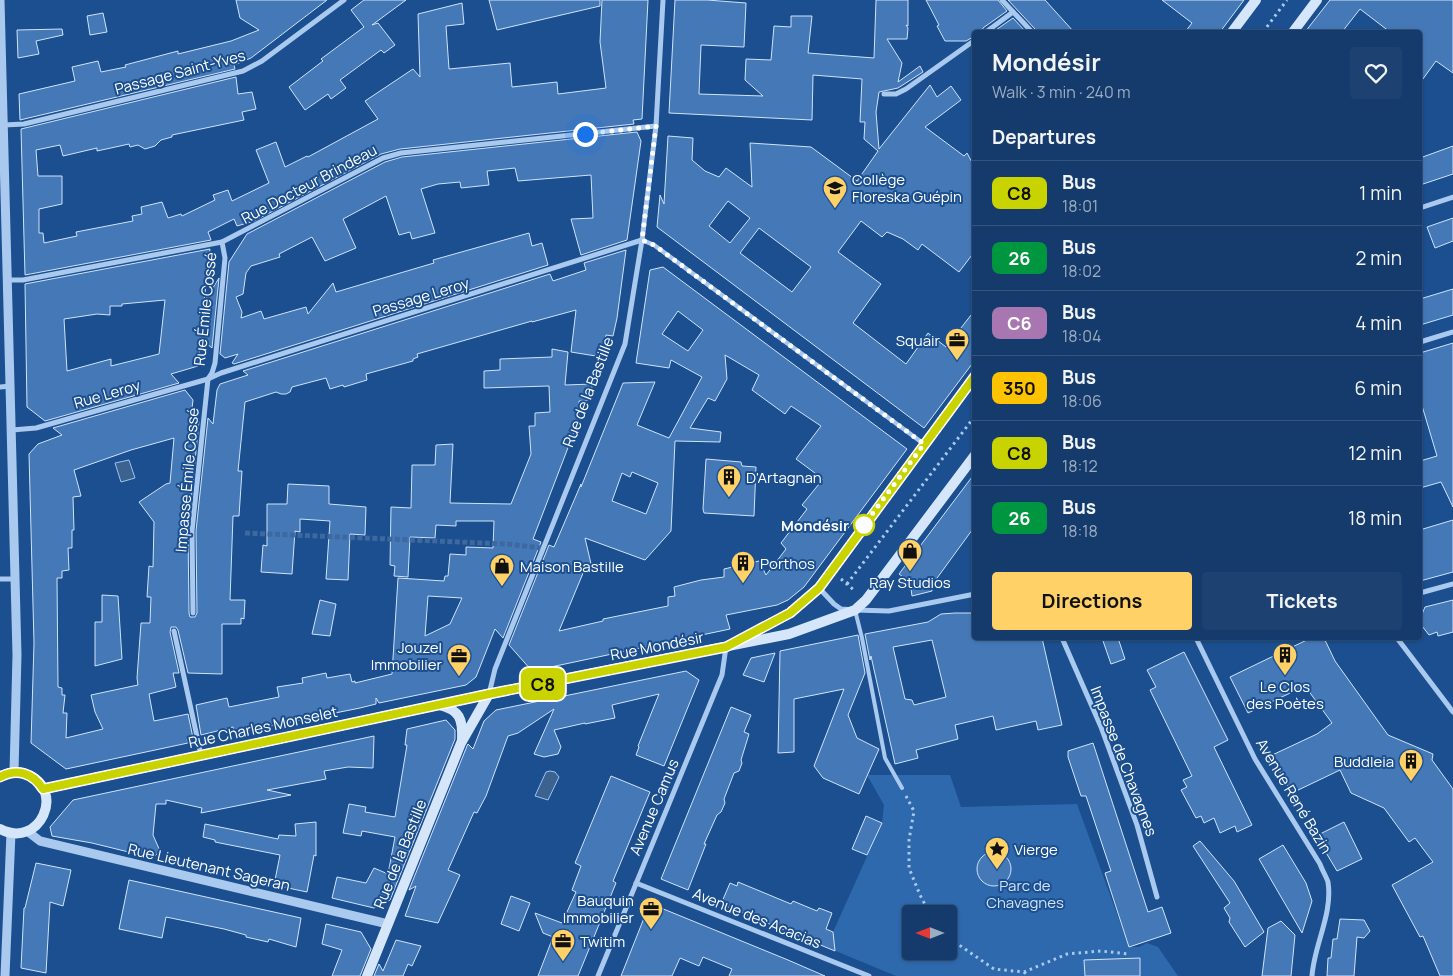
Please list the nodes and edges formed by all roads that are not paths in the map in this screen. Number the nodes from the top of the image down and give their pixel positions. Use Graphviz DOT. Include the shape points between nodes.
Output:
graph roads {
  1 [pos="0,0"];
  2 [pos="344,0"];
  3 [pos="663,0"];
  4 [pos="1002,0"];
  5 [pos="1256,0"];
  6 [pos="1317,0"];
  7 [pos="1013,12"];
  8 [pos="989,30"];
  9 [pos="1030,30"];
  10 [pos="1234,30"];
  11 [pos="1294,30"];
  12 [pos="972,42"];
  13 [pos="1,77"];
  14 [pos="884,94"];
  15 [pos="4,126"];
  16 [pos="656,126"];
  17 [pos="1453,197"];
  18 [pos="1422,207"];
  19 [pos="642,240"];
  20 [pos="222,242"];
  21 [pos="8,280"];
  22 [pos="1453,332"];
  23 [pos="1422,341"];
  24 [pos="208,379"];
  25 [pos="972,380"];
  26 [pos="11,386"];
  27 [pos="0,387"];
  28 [pos="12,430"];
  29 [pos="924,444"];
  30 [pos="972,459"];
  31 [pos="0,579"];
  32 [pos="15,579"];
  33 [pos="1453,584"];
  34 [pos="819,588"];
  35 [pos="1422,592"];
  36 [pos="972,595"];
  37 [pos="855,610"];
  38 [pos="193,613"];
  39 [pos="174,631"];
  40 [pos="1063,640"];
  41 [pos="1197,640"];
  42 [pos="1399,640"];
  43 [pos="726,647"];
  44 [pos="489,694"];
  45 [pos="439,705"];
  46 [pos="1453,712"];
  47 [pos="461,743"];
  48 [pos="201,755"];
  49 [pos="14,772"];
  50 [pos="0,777"];
  51 [pos="902,788"];
  52 [pos="43,789"];
  53 [pos="0,828"];
  54 [pos="26,831"];
  55 [pos="11,833"];
  56 [pos="636,883"];
  57 [pos="1157,896"];
  58 [pos="388,924"];
  59 [pos="2,976"];
  60 [pos="367,976"];
  61 [pos="598,976"];
  62 [pos="869,976"];
  63 [pos="1312,976"];
  1 -- 13 [label="street"];
  2 -- 15 [label="street, Passage Saint-Yves" via="262,61 243,71 24,124"];
  3 -- 16 [label="street, Rue de la Bastille"];
  4 -- 7 [label="street"];
  5 -- 10 [label="main road"];
  6 -- 11 [label="main road"];
  7 -- 8 [label="street"];
  7 -- 9 [label="street"];
  12 -- 14 [label="street" via="906,89 896,94"];
  13 -- 15 [label="street"];
  15 -- 21 [label="street"];
  16 -- 19 [label="street, Rue de la Bastille"];
  16 -- 20 [label="street, Rue Docteur Brindeau" via="401,153 383,158"];
  17 -- 18 [label="street"];
  19 -- 24 [label="street, Passage Leroy"];
  19 -- 29 [label="street" via="654,245"];
  19 -- 44 [label="street, Rue de la Bastille" via="625,344 495,669"];
  20 -- 21 [label="street, Rue Docteur Brindeau"];
  20 -- 24 [label="street, Rue Émile Cossé" via="225,258 216,353"];
  21 -- 26 [label="street"];
  22 -- 23 [label="street"];
  24 -- 28 [label="street, Rue Leroy" via="36,428"];
  24 -- 38 [label="street, Impasse Émile Cossé" via="192,530"];
  25 -- 29 [label="main road"];
  26 -- 27 [label="street"];
  26 -- 28 [label="street"];
  28 -- 32 [label="street"];
  29 -- 34 [label="main road"];
  30 -- 37 [label="main road" via="866,600"];
  31 -- 32 [label="street"];
  32 -- 49 [label="street"];
  33 -- 35 [label="street"];
  34 -- 37 [label="street" via="841,609"];
  34 -- 43 [label="main road" via="790,613"];
  36 -- 37 [label="street, Rue Mondésir" via="889,611"];
  37 -- 43 [label="main road, Rue Mondésir" via="789,634"];
  37 -- 51 [label="lane" via="885,758"];
  39 -- 48 [label="street"];
  40 -- 57 [label="street, Impasse de Chavagnes" via="1137,825"];
  41 -- 63 [label="street, Avenue René Bazin" via="1255,759 1328,881 1328,900"];
  42 -- 46 [label="street"];
  43 -- 44 [label="main road, Rue Mondésir"];
  43 -- 56 [label="street, Avenue Camus" via="722,674"];
  44 -- 45 [label="main road, Rue Charles Monselet"];
  44 -- 47 [label="main road, Rue de la Bastille"];
  45 -- 47 [label="main road, Rue de la Bastille" via="455,711 460,717"];
  45 -- 48 [label="main road, Rue Charles Monselet"];
  47 -- 58 [label="main road, Rue de la Bastille"];
  48 -- 52 [label="main road, Rue Charles Monselet"];
  49 -- 50 [label="main road"];
  49 -- 52 [label="main road" via="33,777"];
  52 -- 54 [label="main road" via="46,800 44,814 36,826"];
  53 -- 55 [label="main road"];
  54 -- 55 [label="main road"];
  54 -- 58 [label="street, Rue Lieutenant Sageran" via="40,841"];
  55 -- 59 [label="street"];
  56 -- 61 [label="street, Avenue Camus"];
  56 -- 62 [label="street, Avenue des Acacias"];
  58 -- 60 [label="main road, Rue de la Bastille"];
}
